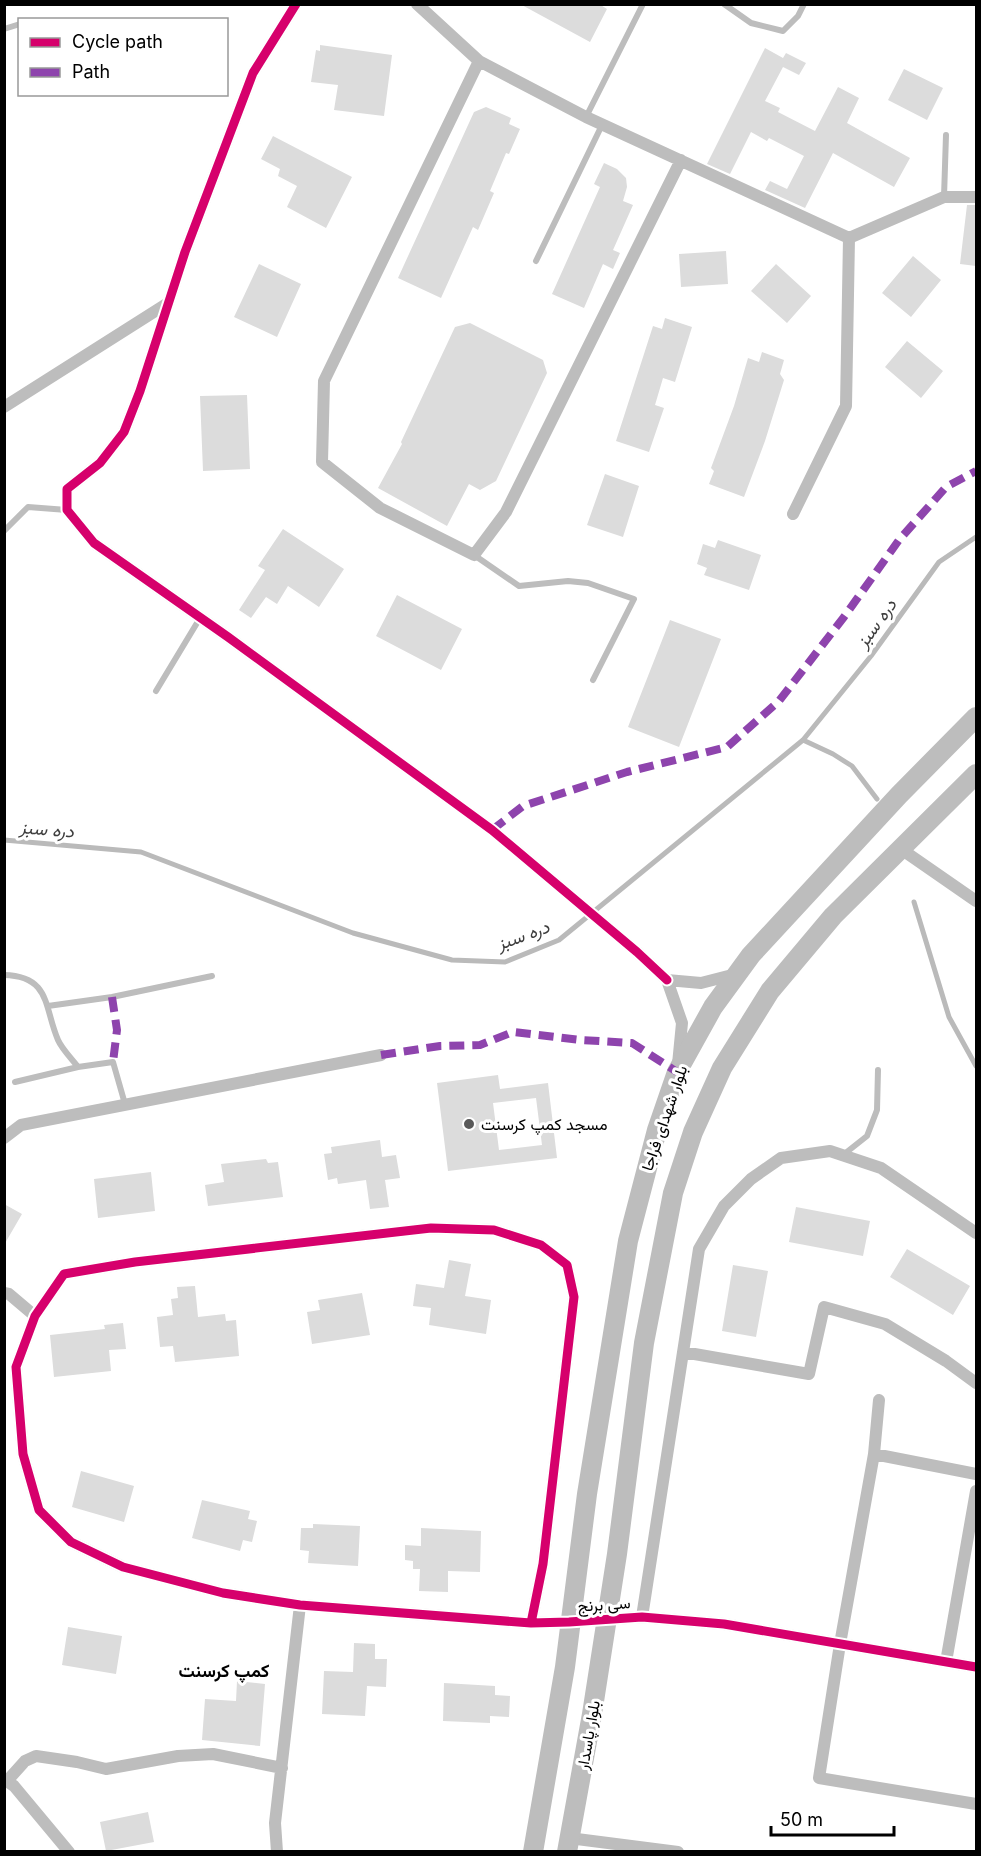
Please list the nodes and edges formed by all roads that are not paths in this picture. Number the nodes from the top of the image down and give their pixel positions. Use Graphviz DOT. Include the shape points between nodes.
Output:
graph roads {
  1 [pos="296,4"];
  2 [pos="417,4"];
  3 [pos="643,4"];
  4 [pos="724,4"];
  5 [pos="804,4"];
  6 [pos="479,61"];
  7 [pos="586,117"];
  8 [pos="602,124"];
  9 [pos="946,135"];
  10 [pos="681,160"];
  11 [pos="944,197"];
  12 [pos="976,197"];
  13 [pos="849,238"];
  14 [pos="536,261"];
  15 [pos="168,303"];
  16 [pos="4,407"];
  17 [pos="67,510"];
  18 [pos="794,514"];
  19 [pos="4,531"];
  20 [pos="474,555"];
  21 [pos="201,617"];
  22 [pos="593,680"];
  23 [pos="156,691"];
  24 [pos="976,717"];
  25 [pos="976,774"];
  26 [pos="900,849"];
  27 [pos="976,901"];
  28 [pos="738,974"];
  29 [pos="4,975"];
  30 [pos="212,976"];
  31 [pos="667,980"];
  32 [pos="48,1006"];
  33 [pos="381,1055"];
  34 [pos="78,1067"];
  35 [pos="879,1070"];
  36 [pos="677,1072"];
  37 [pos="15,1082"];
  38 [pos="125,1104"];
  39 [pos="4,1138"];
  40 [pos="842,1155"];
  41 [pos="976,1233"];
  42 [pos="4,1293"];
  43 [pos="35,1316"];
  44 [pos="683,1352"];
  45 [pos="976,1383"];
  46 [pos="879,1400"];
  47 [pos="874,1454"];
  48 [pos="976,1474"];
  49 [pos="976,1491"];
  50 [pos="975,1508"];
  51 [pos="300,1605"];
  52 [pos="642,1617"];
  53 [pos="606,1618"];
  54 [pos="569,1622"];
  55 [pos="531,1623"];
  56 [pos="840,1644"];
  57 [pos="946,1662"];
  58 [pos="976,1667"];
  59 [pos="282,1768"];
  60 [pos="6,1780"];
  61 [pos="976,1804"];
  62 [pos="568,1845"];
  63 [pos="69,1851"];
  64 [pos="277,1851"];
  65 [pos="533,1851"];
  66 [pos="678,1851"];
  1 -- 15 [label="street" via="253,73"];
  2 -- 6 [label="street"];
  3 -- 7 [label="lane"];
  4 -- 5 [label="lane" via="751,23 783,31"];
  6 -- 7 [label="street"];
  6 -- 20 [label="street" via="324,381 322,462 380,508"];
  7 -- 8 [label="street"];
  8 -- 10 [label="street"];
  8 -- 14 [label="lane"];
  9 -- 11 [label="lane"];
  10 -- 13 [label="street"];
  10 -- 20 [label="street" via="506,512"];
  11 -- 12 [label="street"];
  11 -- 13 [label="street"];
  13 -- 18 [label="street" via="846,406"];
  15 -- 16 [label="street"];
  15 -- 17 [label="street" via="124,432 100,463 67,489"];
  17 -- 19 [label="lane" via="28,507"];
  17 -- 21 [label="street" via="94,543"];
  20 -- 22 [label="lane" via="519,586 588,583 634,600"];
  21 -- 23 [label="lane"];
  21 -- 31 [label="street" via="492,830"];
  24 -- 28 [label="main road, بلوار شهدای فراجا" via="876,820"];
  25 -- 26 [label="main road, بلوار شهدای فراجا"];
  26 -- 27 [label="street"];
  26 -- 53 [label="main road, بلوار شهدای فراجا" via="833,916 770,991 722,1068 693,1132 673,1193 644,1343"];
  28 -- 31 [label="street" via="701,983"];
  28 -- 36 [label="main road, بلوار شهدای فراجا" via="713,1007"];
  29 -- 32 [label="lane" via="19,975 40,987"];
  30 -- 32 [label="lane"];
  31 -- 36 [label="street" via="682,1023"];
  32 -- 34 [label="lane" via="59,1041"];
  33 -- 38 [label="street"];
  34 -- 37 [label="lane"];
  34 -- 38 [label="lane" via="113,1062"];
  35 -- 40 [label="lane" via="876,1110 867,1136"];
  36 -- 54 [label="main road, بلوار شهدای فراجا" via="628,1240"];
  38 -- 39 [label="street" via="21,1125"];
  40 -- 41 [label="street" via="881,1168"];
  40 -- 44 [label="street" via="830,1151 781,1158 751,1179 724,1206 699,1249"];
  42 -- 43 [label="street"];
  43 -- 51 [label="street, سی برنج" via="16,1366 23,1454 39,1510 71,1542 123,1567 223,1593"];
  43 -- 55 [label="street, سی برنج" via="64,1274 135,1262 431,1228 494,1230 541,1245 567,1265 574,1296 543,1564"];
  44 -- 45 [label="street" via="809,1374 824,1307 885,1324"];
  44 -- 52 [label="street"];
  46 -- 47 [label="street"];
  47 -- 48 [label="street"];
  47 -- 56 [label="street"];
  49 -- 50 [label="street"];
  50 -- 57 [label="street"];
  51 -- 55 [label="street, سی برنج"];
  51 -- 59 [label="street"];
  52 -- 53 [label="street, سی برنج"];
  52 -- 56 [label="street, سی برنج" via="724,1624"];
  53 -- 54 [label="street, سی برنج"];
  53 -- 62 [label="main road, بلوار پاسدار"];
  54 -- 55 [label="street, سی برنج"];
  54 -- 65 [label="main road, بلوار پاسدار" via="565,1667"];
  56 -- 57 [label="street, سی برنج"];
  56 -- 61 [label="street" via="819,1778"];
  57 -- 58 [label="street, سی برنج"];
  59 -- 60 [label="street" via="213,1754 106,1769 36,1756"];
  59 -- 64 [label="street" via="275,1823"];
  60 -- 63 [label="street"];
  62 -- 66 [label="street"];
}
